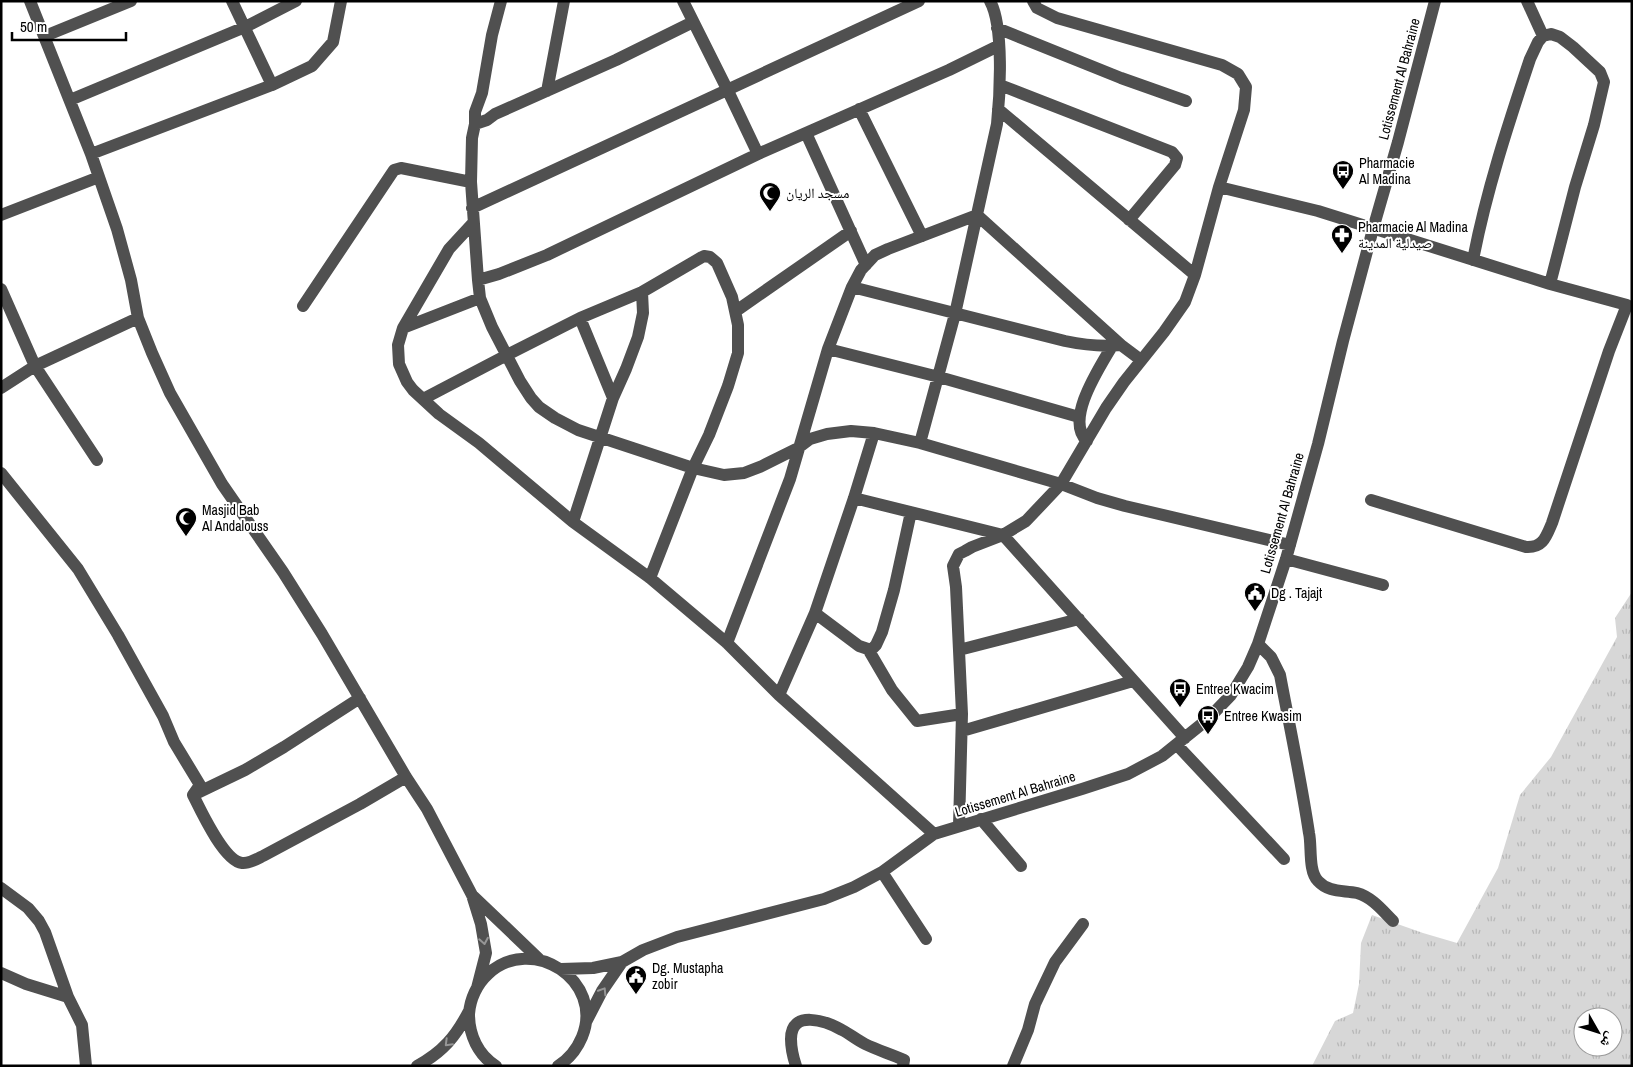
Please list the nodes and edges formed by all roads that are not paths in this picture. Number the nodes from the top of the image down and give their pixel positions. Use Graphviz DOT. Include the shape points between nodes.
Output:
graph roads {
  1 [pos="30,1"];
  2 [pos="131,1"];
  3 [pos="232,1"];
  4 [pos="296,1"];
  5 [pos="341,1"];
  6 [pos="501,1"];
  7 [pos="564,1"];
  8 [pos="683,1"];
  9 [pos="919,1"];
  10 [pos="990,1"];
  11 [pos="1033,1"];
  12 [pos="1435,1"];
  13 [pos="1527,1"];
  14 [pos="693,22"];
  15 [pos="245,28"];
  16 [pos="998,28"];
  17 [pos="45,36"];
  18 [pos="1543,36"];
  19 [pos="998,46"];
  20 [pos="272,85"];
  21 [pos="1000,85"];
  22 [pos="547,90"];
  23 [pos="728,91"];
  24 [pos="70,100"];
  25 [pos="1186,100"];
  26 [pos="859,109"];
  27 [pos="998,109"];
  28 [pos="475,124"];
  29 [pos="806,133"];
  30 [pos="91,154"];
  31 [pos="758,154"];
  32 [pos="99,177"];
  33 [pos="471,182"];
  34 [pos="1218,187"];
  35 [pos="472,208"];
  36 [pos="1,215"];
  37 [pos="977,215"];
  38 [pos="1129,220"];
  39 [pos="473,223"];
  40 [pos="1373,229"];
  41 [pos="851,230"];
  42 [pos="922,236"];
  43 [pos="1473,260"];
  44 [pos="866,265"];
  45 [pos="1195,275"];
  46 [pos="478,280"];
  47 [pos="1550,284"];
  48 [pos="852,287"];
  49 [pos="1,288"];
  50 [pos="642,292"];
  51 [pos="480,298"];
  52 [pos="1629,301"];
  53 [pos="303,306"];
  54 [pos="736,311"];
  55 [pos="955,314"];
  56 [pos="138,318"];
  57 [pos="580,318"];
  58 [pos="403,328"];
  59 [pos="1116,346"];
  60 [pos="828,349"];
  61 [pos="507,355"];
  62 [pos="1141,360"];
  63 [pos="36,366"];
  64 [pos="939,377"];
  65 [pos="1,388"];
  66 [pos="613,398"];
  67 [pos="423,400"];
  68 [pos="1078,417"];
  69 [pos="874,433"];
  70 [pos="600,437"];
  71 [pos="1087,441"];
  72 [pos="920,443"];
  73 [pos="798,448"];
  74 [pos="97,460"];
  75 [pos="694,468"];
  76 [pos="1,473"];
  77 [pos="1061,484"];
  78 [pos="854,498"];
  79 [pos="1371,500"];
  80 [pos="911,512"];
  81 [pos="573,522"];
  82 [pos="1003,535"];
  83 [pos="1290,545"];
  84 [pos="1286,559"];
  85 [pos="650,578"];
  86 [pos="1383,585"];
  87 [pos="815,613"];
  88 [pos="1079,618"];
  89 [pos="727,643"];
  90 [pos="1258,644"];
  91 [pos="868,649"];
  92 [pos="959,650"];
  93 [pos="1133,681"];
  94 [pos="779,695"];
  95 [pos="360,698"];
  96 [pos="962,714"];
  97 [pos="962,731"];
  98 [pos="1181,742"];
  99 [pos="406,776"];
  100 [pos="193,795"];
  101 [pos="981,819"];
  102 [pos="959,826"];
  103 [pos="934,834"];
  104 [pos="1284,859"];
  105 [pos="1021,866"];
  106 [pos="882,872"];
  107 [pos="1,888"];
  108 [pos="472,895"];
  109 [pos="1393,921"];
  110 [pos="1082,924"];
  111 [pos="926,939"];
  112 [pos="539,959"];
  113 [pos="622,962"];
  114 [pos="561,969"];
  115 [pos="1,973"];
  116 [pos="477,988"];
  117 [pos="68,996"];
  118 [pos="469,1011"];
  119 [pos="586,1022"];
  120 [pos="578,1045"];
  121 [pos="904,1063"];
  122 [pos="493,1064"];
  123 [pos="86,1066"];
  124 [pos="417,1066"];
  125 [pos="476,1066"];
  126 [pos="558,1066"];
  127 [pos="573,1066"];
  128 [pos="796,1066"];
  129 [pos="916,1066"];
  130 [pos="1013,1066"];
  1 -- 17 [label="street"];
  2 -- 17 [label="street"];
  3 -- 15 [label="street"];
  4 -- 15 [label="street"];
  5 -- 20 [label="street" via="333,42 312,66"];
  6 -- 28 [label="street"];
  7 -- 22 [label="street"];
  8 -- 14 [label="street"];
  9 -- 23 [label="street"];
  10 -- 16 [label="street"];
  11 -- 34 [label="street" via="1037,8 1057,18 1222,65 1238,74 1246,86 1244,110"];
  12 -- 40 [label="street, Lotissement Al Bahraine"];
  13 -- 18 [label="street"];
  14 -- 22 [label="street"];
  14 -- 23 [label="street"];
  15 -- 20 [label="street"];
  15 -- 24 [label="street"];
  16 -- 19 [label="street"];
  16 -- 25 [label="street" via="1121,78"];
  17 -- 24 [label="street"];
  18 -- 43 [label="street" via="1530,59 1519,93 1479,228"];
  18 -- 47 [label="street" via="1560,37 1600,72 1604,82"];
  19 -- 21 [label="street"];
  19 -- 26 [label="street"];
  20 -- 30 [label="street"];
  21 -- 27 [label="street"];
  21 -- 38 [label="street" via="1172,152 1177,158 1175,165"];
  22 -- 28 [label="street"];
  23 -- 31 [label="street"];
  23 -- 35 [label="street"];
  24 -- 30 [label="street"];
  26 -- 29 [label="street"];
  26 -- 42 [label="street"];
  27 -- 37 [label="street"];
  27 -- 38 [label="street"];
  28 -- 33 [label="street"];
  29 -- 31 [label="street"];
  29 -- 41 [label="street"];
  30 -- 32 [label="street"];
  31 -- 46 [label="street" via="547,255"];
  32 -- 36 [label="street"];
  32 -- 56 [label="street" via="122,246"];
  33 -- 35 [label="street"];
  33 -- 53 [label="street" via="401,168 394,170"];
  34 -- 40 [label="street" via="1296,205"];
  34 -- 45 [label="street"];
  35 -- 39 [label="street"];
  37 -- 42 [label="street"];
  37 -- 55 [label="street"];
  37 -- 59 [label="street"];
  38 -- 45 [label="street"];
  39 -- 46 [label="street"];
  39 -- 58 [label="street" via="449,249"];
  40 -- 43 [label="street"];
  40 -- 83 [label="street, Lotissement Al Bahraine"];
  41 -- 44 [label="street"];
  41 -- 54 [label="street"];
  42 -- 44 [label="street" via="876,255"];
  43 -- 47 [label="street"];
  44 -- 48 [label="street"];
  45 -- 62 [label="street" via="1176,315"];
  46 -- 51 [label="street"];
  47 -- 52 [label="street"];
  48 -- 55 [label="street"];
  48 -- 60 [label="street"];
  49 -- 63 [label="street"];
  50 -- 54 [label="street" via="707,256 717,263 726,280"];
  50 -- 57 [label="street"];
  50 -- 66 [label="street" via="642,326"];
  51 -- 58 [label="street"];
  51 -- 61 [label="street"];
  52 -- 79 [label="street" via="1552,523 1540,545 1526,547"];
  54 -- 75 [label="street" via="738,353"];
  55 -- 59 [label="street" via="1079,344"];
  55 -- 64 [label="street"];
  56 -- 63 [label="street"];
  56 -- 95 [label="street" via="170,393 222,484 293,588"];
  57 -- 61 [label="street"];
  57 -- 66 [label="street"];
  58 -- 67 [label="street" via="398,345 399,364 407,382"];
  59 -- 62 [label="street"];
  59 -- 68 [label="street" via="1090,386"];
  60 -- 64 [label="street"];
  60 -- 73 [label="street"];
  61 -- 67 [label="street"];
  61 -- 70 [label="street" via="520,381 539,407 573,427"];
  62 -- 71 [label="street"];
  63 -- 65 [label="street"];
  63 -- 74 [label="street"];
  64 -- 68 [label="street"];
  64 -- 72 [label="street"];
  66 -- 70 [label="street"];
  67 -- 81 [label="street"];
  68 -- 71 [label="street" via="1079,429"];
  69 -- 72 [label="street"];
  69 -- 73 [label="street" via="827,434 810,439"];
  69 -- 78 [label="street"];
  70 -- 75 [label="street"];
  70 -- 81 [label="street"];
  71 -- 77 [label="street"];
  72 -- 77 [label="street"];
  73 -- 75 [label="street" via="735,475"];
  73 -- 89 [label="street" via="780,506"];
  75 -- 85 [label="street"];
  76 -- 100 [label="street" via="78,569 118,635 200,786"];
  77 -- 82 [label="street" via="1026,521"];
  77 -- 83 [label="street" via="1125,506"];
  78 -- 80 [label="street"];
  78 -- 87 [label="street"];
  80 -- 82 [label="street"];
  80 -- 91 [label="street" via="882,632 876,645"];
  81 -- 85 [label="street"];
  82 -- 88 [label="street"];
  82 -- 92 [label="street" via="959,554 953,566"];
  83 -- 84 [label="street, Lotissement Al Bahraine"];
  84 -- 86 [label="street"];
  84 -- 90 [label="street, Lotissement Al Bahraine"];
  85 -- 89 [label="street"];
  87 -- 91 [label="street"];
  87 -- 94 [label="street"];
  88 -- 92 [label="street"];
  88 -- 93 [label="street"];
  89 -- 94 [label="street"];
  90 -- 98 [label="street, Lotissement Al Bahraine" via="1231,695"];
  90 -- 109 [label="street" via="1271,656 1280,675 1310,835 1312,872 1324,886 1358,893 1370,899"];
  91 -- 96 [label="street" via="892,690 917,721"];
  92 -- 96 [label="street"];
  93 -- 97 [label="street"];
  93 -- 98 [label="street"];
  94 -- 103 [label="street"];
  95 -- 99 [label="street"];
  95 -- 100 [label="street" via="253,765"];
  96 -- 97 [label="street"];
  97 -- 102 [label="street"];
  98 -- 101 [label="street, Lotissement Al Bahraine" via="1128,774"];
  98 -- 104 [label="street"];
  99 -- 100 [label="street" via="250,863 241,864 231,858 216,839"];
  99 -- 108 [label="street"];
  101 -- 102 [label="street, Lotissement Al Bahraine"];
  101 -- 105 [label="street"];
  102 -- 103 [label="street, Lotissement Al Bahraine"];
  103 -- 106 [label="street, Lotissement Al Bahraine"];
  106 -- 111 [label="street"];
  106 -- 113 [label="street, Lotissement Al Bahraine" via="824,899 677,937"];
  107 -- 117 [label="street" via="28,908 39,921"];
  108 -- 112 [label="street"];
  108 -- 116 [label="street, one-way" via="486,953"];
  110 -- 130 [label="street" via="1055,962 1035,1004"];
  112 -- 114 [label="street"];
  112 -- 116 [label="street" via="515,959 503,963"];
  113 -- 114 [label="street, Lotissement Al Bahraine" via="593,968"];
  119 -- 113 [label="street, Lotissement Al Bahraine, one-way"];
  114 -- 119 [label="street" via="578,987"];
  115 -- 117 [label="street"];
  116 -- 118 [label="street"];
  117 -- 123 [label="street" via="82,1025"];
  118 -- 122 [label="street" via="472,1035"];
  118 -- 124 [label="street, one-way" via="452,1040 432,1058"];
  119 -- 120 [label="street, Lotissement Al Bahraine"];
  120 -- 126 [label="street"];
  120 -- 127 [label="street, Lotissement Al Bahraine"];
  121 -- 128 [label="street" via="829,1024 807,1020 793,1028 791,1038"];
  121 -- 129 [label="street"];
  122 -- 125 [label="street"];
}
